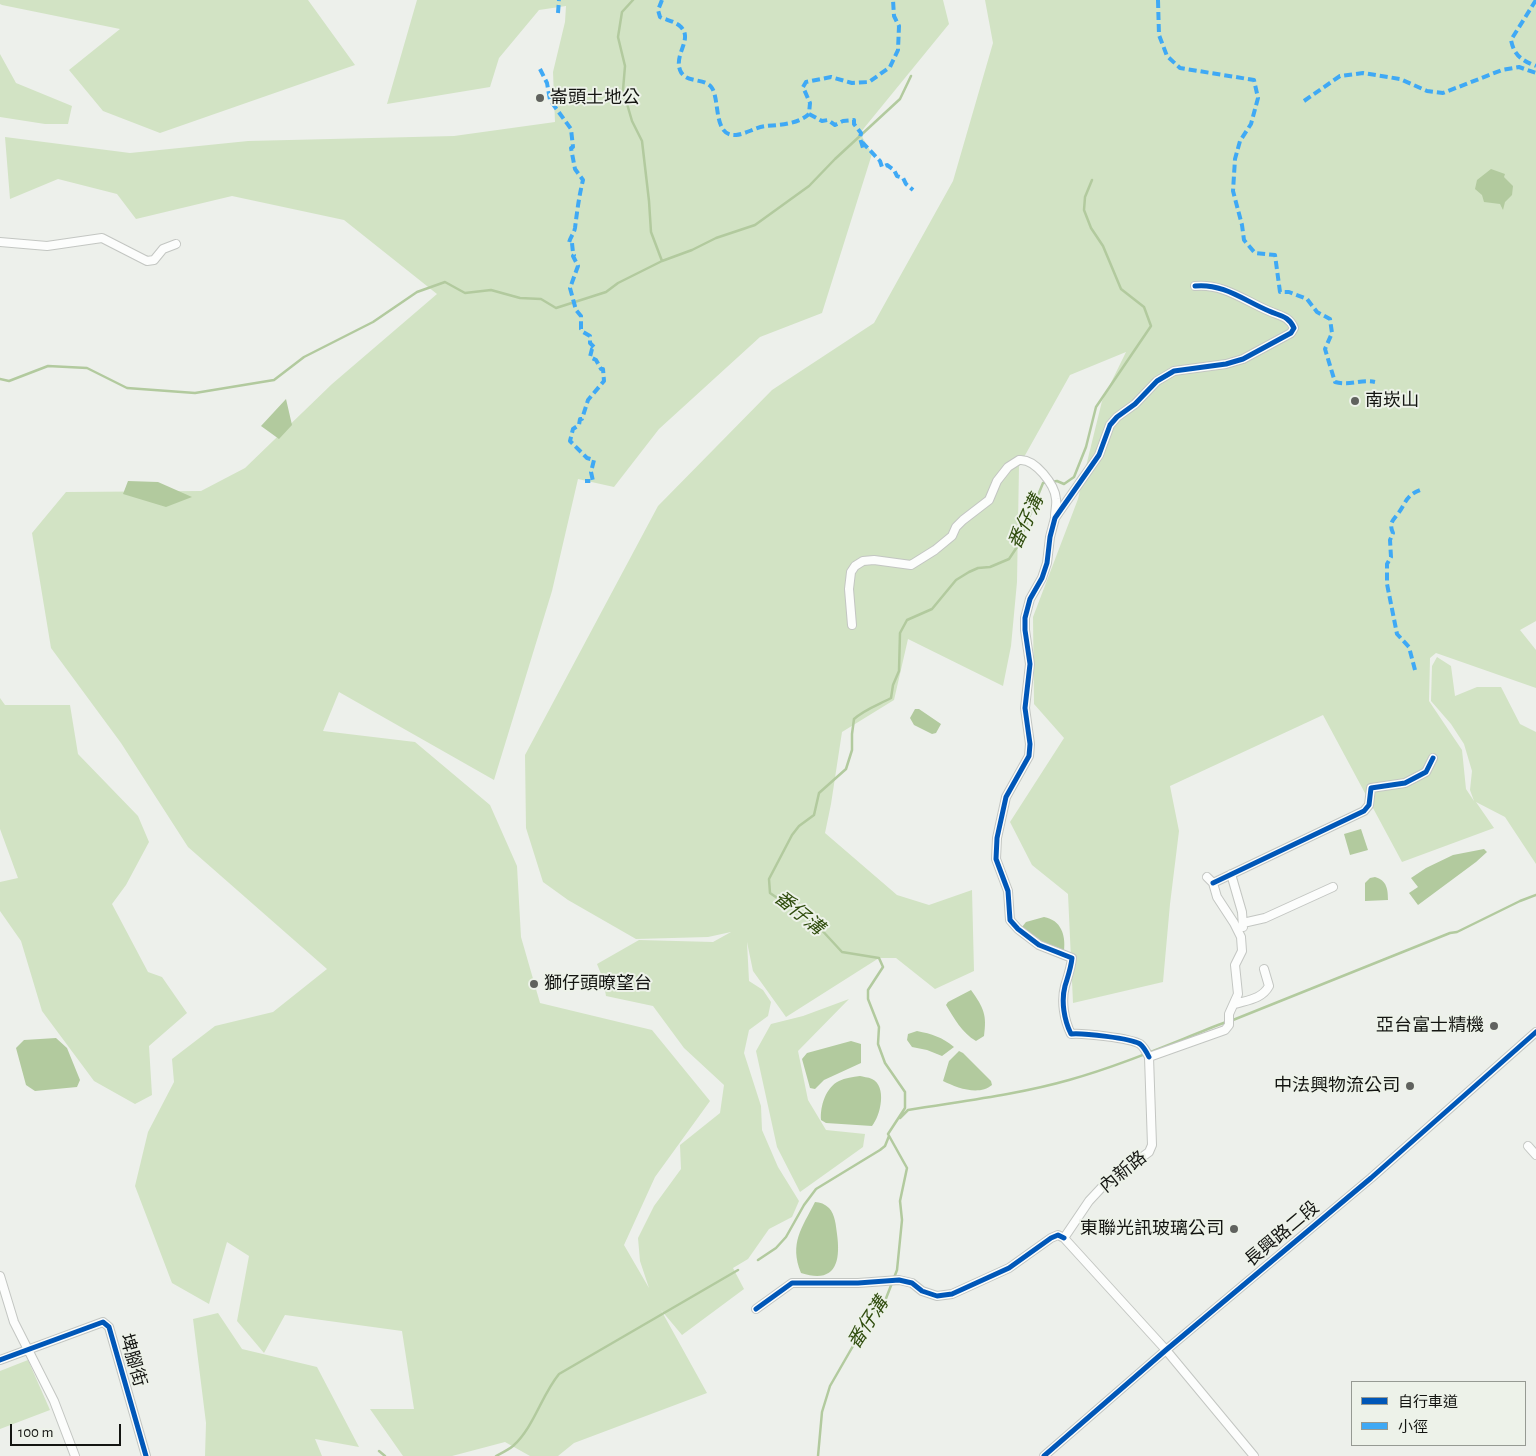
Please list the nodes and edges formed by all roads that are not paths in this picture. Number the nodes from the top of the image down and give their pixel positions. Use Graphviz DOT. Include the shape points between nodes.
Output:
graph roads {
  1 [pos="0,242"];
  2 [pos="176,244"];
  3 [pos="1195,286"];
  4 [pos="1055,518"];
  5 [pos="852,624"];
  6 [pos="1433,758"];
  7 [pos="1231,874"];
  8 [pos="1333,887"];
  9 [pos="1243,923"];
  10 [pos="1239,933"];
  11 [pos="1264,969"];
  12 [pos="1234,1004"];
  13 [pos="1536,1032"];
  14 [pos="1149,1057"];
  15 [pos="1528,1146"];
  16 [pos="1536,1155"];
  17 [pos="1064,1238"];
  18 [pos="0,1276"];
  19 [pos="756,1309"];
  20 [pos="28,1349"];
  21 [pos="1166,1350"];
  22 [pos="0,1360"];
  23 [pos="1048,1455"];
  24 [pos="75,1456"];
  25 [pos="146,1456"];
  26 [pos="1254,1456"];
  1 -- 2 [label="street" via="47,246 102,238 147,261 154,260 163,249"];
  3 -- 4 [label="street" via="1205,284 1240,295 1283,316 1291,321 1294,328 1291,333 1243,359 1167,374 1157,381 1110,425 1099,455"];
  4 -- 5 [label="street" via="1056,499 1046,476 1030,461 1019,460 1008,467 997,481 989,500 963,520 952,536 935,550 910,565 874,560 855,566 849,590"];
  4 -- 14 [label="street" via="1047,563 1030,600 1026,618 1030,664 1025,708 1029,756 1006,797 996,860 1008,891 1010,920 1039,945 1072,958 1064,1000 1071,1034 1129,1041 1141,1045"];
  6 -- 7 [label="street" via="1426,772 1405,783 1371,788 1369,805 1364,811"];
  7 -- 9 [label="street"];
  7 -- 10 [label="street" via="1210,880"];
  8 -- 9 [label="street" via="1265,918"];
  9 -- 10 [label="street"];
  10 -- 12 [label="street" via="1242,951 1235,965 1238,994"];
  11 -- 12 [label="street" via="1269,986 1265,994"];
  12 -- 14 [label="street" via="1229,1014 1230,1025 1225,1030"];
  13 -- 21 [label="street, 長興路二段" via="1371,1178"];
  14 -- 17 [label="street, 內新路" via="1152,1145 1149,1152 1103,1186"];
  15 -- 16 [label="street"];
  17 -- 19 [label="street" via="1058,1235 1051,1238 1009,1268 952,1294 937,1296 899,1280 792,1284"];
  17 -- 21 [label="street"];
  18 -- 20 [label="street" via="14,1322"];
  20 -- 22 [label="street, 埤腳街"];
  20 -- 24 [label="street"];
  20 -- 25 [label="street, 埤腳街" via="103,1322 109,1327"];
  21 -- 23 [label="street, 長興路二段"];
  21 -- 26 [label="street"];
}
